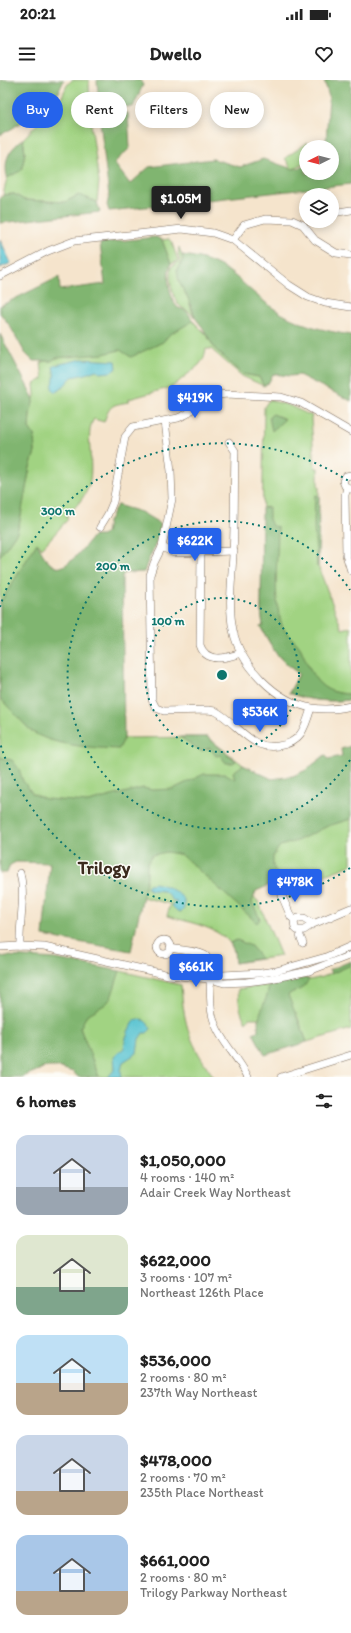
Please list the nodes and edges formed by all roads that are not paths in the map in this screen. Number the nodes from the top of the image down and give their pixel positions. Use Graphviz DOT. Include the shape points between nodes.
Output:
graph roads {
  1 [pos="351,210"];
  2 [pos="339,212"];
  3 [pos="299,222"];
  4 [pos="308,228"];
  5 [pos="234,240"];
  6 [pos="351,255"];
  7 [pos="0,276"];
  8 [pos="351,307"];
  9 [pos="165,421"];
  10 [pos="351,432"];
  11 [pos="230,442"];
  12 [pos="351,475"];
  13 [pos="349,488"];
  14 [pos="100,527"];
  15 [pos="162,547"];
  16 [pos="234,551"];
  17 [pos="201,552"];
  18 [pos="351,571"];
  19 [pos="241,653"];
  20 [pos="351,706"];
  21 [pos="311,708"];
  22 [pos="20,873"];
  23 [pos="282,896"];
  24 [pos="351,908"];
  25 [pos="296,920"];
  26 [pos="313,924"];
  27 [pos="300,931"];
  28 [pos="303,943"];
  29 [pos="20,946"];
  30 [pos="351,946"];
  31 [pos="0,947"];
  32 [pos="170,948"];
  33 [pos="351,955"];
  34 [pos="210,979"];
  35 [pos="351,1055"];
  36 [pos="248,1077"];
  37 [pos="281,1077"];
  1 -- 2 [label="street"];
  3 -- 5 [label="street" via="265,218 244,226"];
  4 -- 6 [label="street" via="315,240 336,253"];
  5 -- 7 [label="street" via="213,233 182,229 74,241 48,251"];
  5 -- 8 [label="street" via="289,285 308,297"];
  9 -- 10 [label="street" via="187,414 210,396 227,394 281,397 300,403"];
  9 -- 14 [label="street" via="134,427 125,437 113,502"];
  9 -- 15 [label="street" via="172,471 172,499"];
  11 -- 16 [label="street" via="235,450"];
  12 -- 13 [label="street" via="346,476 343,481"];
  13 -- 18 [label="street" via="345,495 346,555"];
  15 -- 17 [label="street" via="174,552"];
  15 -- 21 [label="street" via="150,575 152,700 156,708 164,711 215,711 257,743 272,747 288,745 301,736"];
  16 -- 17 [label="street"];
  16 -- 19 [label="street" via="233,630"];
  17 -- 19 [label="street" via="200,645 208,657 213,658"];
  19 -- 21 [label="street" via="253,671 272,689"];
  20 -- 21 [label="street"];
  22 -- 29 [label="street" via="23,885"];
  23 -- 25 [label="street" via="291,917"];
  24 -- 26 [label="street"];
  25 -- 26 [label="street" via="304,918"];
  25 -- 27 [label="street" via="295,928"];
  26 -- 27 [label="street"];
  27 -- 28 [label="street"];
  29 -- 31 [label="street"];
  29 -- 34 [label="street" via="44,947 169,975"];
  30 -- 34 [label="street" via="326,957 276,971 223,975"];
  32 -- 34 [label="street" via="204,955 208,960"];
  33 -- 34 [label="street" via="309,971 270,979 224,983"];
  34 -- 36 [label="street" via="210,1002 214,1023"];
  35 -- 37 [label="street"];
}
